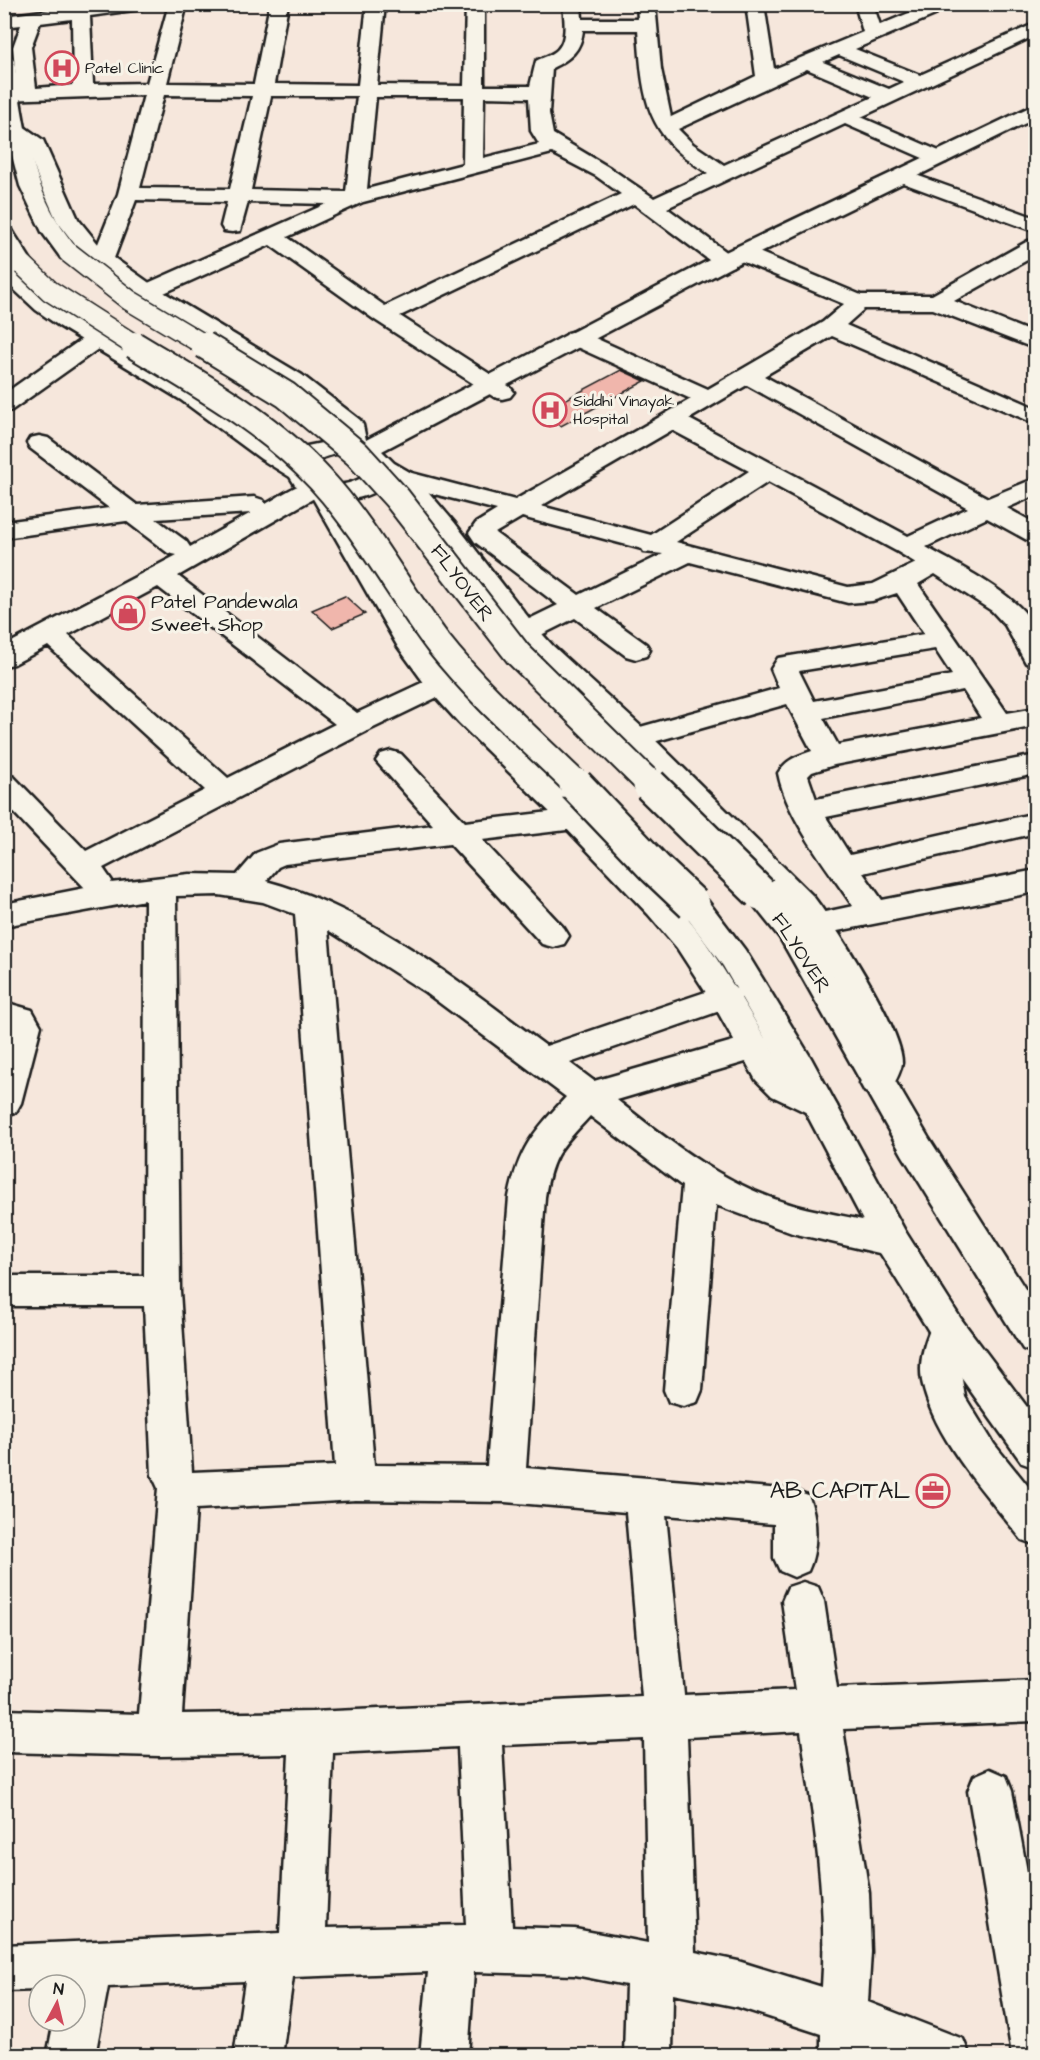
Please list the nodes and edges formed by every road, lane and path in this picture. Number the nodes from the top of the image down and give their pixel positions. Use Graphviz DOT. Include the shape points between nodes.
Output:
graph roads {
  1 [pos="178,4"];
  2 [pos="279,4"];
  3 [pos="376,4"];
  4 [pos="475,4"];
  5 [pos="646,4"];
  6 [pos="755,4"];
  7 [pos="864,4"];
  8 [pos="134,5"];
  9 [pos="936,6"];
  10 [pos="81,13"];
  11 [pos="572,14"];
  12 [pos="33,18"];
  13 [pos="4,22"];
  14 [pos="647,25"];
  15 [pos="1035,28"];
  16 [pos="873,34"];
  17 [pos="840,49"];
  18 [pos="4,61"];
  19 [pos="807,62"];
  20 [pos="766,79"];
  21 [pos="918,81"];
  22 [pos="155,89"];
  23 [pos="263,89"];
  24 [pos="367,89"];
  25 [pos="83,90"];
  26 [pos="474,90"];
  27 [pos="540,92"];
  28 [pos="19,95"];
  29 [pos="888,96"];
  30 [pos="1035,110"];
  31 [pos="845,117"];
  32 [pos="1035,121"];
  33 [pos="666,127"];
  34 [pos="16,130"];
  35 [pos="554,146"];
  36 [pos="939,158"];
  37 [pos="473,167"];
  38 [pos="725,174"];
  39 [pos="909,178"];
  40 [pos="128,194"];
  41 [pos="239,196"];
  42 [pos="356,198"];
  43 [pos="645,200"];
  44 [pos="232,226"];
  45 [pos="1035,226"];
  46 [pos="4,235"];
  47 [pos="270,235"];
  48 [pos="1032,252"];
  49 [pos="741,258"];
  50 [pos="102,261"];
  51 [pos="11,271"];
  52 [pos="147,292"];
  53 [pos="855,302"];
  54 [pos="936,302"];
  55 [pos="382,315"];
  56 [pos="831,327"];
  57 [pos="97,339"];
  58 [pos="583,342"];
  59 [pos="1035,342"];
  60 [pos="746,375"];
  61 [pos="4,380"];
  62 [pos="27,387"];
  63 [pos="495,388"];
  64 [pos="707,397"];
  65 [pos="4,405"];
  66 [pos="1035,417"];
  67 [pos="670,419"];
  68 [pos="39,443"];
  69 [pos="377,460"];
  70 [pos="767,471"];
  71 [pos="308,482"];
  72 [pos="1035,484"];
  73 [pos="254,505"];
  74 [pos="987,507"];
  75 [pos="521,508"];
  76 [pos="131,513"];
  77 [pos="4,530"];
  78 [pos="1035,535"];
  79 [pos="653,546"];
  80 [pos="907,546"];
  81 [pos="177,547"];
  82 [pos="685,554"];
  83 [pos="934,563"];
  84 [pos="160,575"];
  85 [pos="903,582"];
  86 [pos="576,606"];
  87 [pos="525,632"];
  88 [pos="51,634"];
  89 [pos="4,638"];
  90 [pos="943,639"];
  91 [pos="636,650"];
  92 [pos="1035,657"];
  93 [pos="4,658"];
  94 [pos="970,680"];
  95 [pos="440,685"];
  96 [pos="800,702"];
  97 [pos="1035,717"];
  98 [pos="999,723"];
  99 [pos="355,725"];
  100 [pos="636,738"];
  101 [pos="829,756"];
  102 [pos="391,761"];
  103 [pos="1035,764"];
  104 [pos="4,784"];
  105 [pos="225,792"];
  106 [pos="807,811"];
  107 [pos="575,819"];
  108 [pos="1035,823"];
  109 [pos="458,833"];
  110 [pos="82,866"];
  111 [pos="844,867"];
  112 [pos="1035,881"];
  113 [pos="159,887"];
  114 [pos="244,887"];
  115 [pos="111,896"];
  116 [pos="310,908"];
  117 [pos="873,912"];
  118 [pos="4,915"];
  119 [pos="818,924"];
  120 [pos="553,936"];
  121 [pos="726,997"];
  122 [pos="4,1014"];
  123 [pos="754,1047"];
  124 [pos="542,1060"];
  125 [pos="877,1083"];
  126 [pos="588,1096"];
  127 [pos="4,1102"];
  128 [pos="820,1107"];
  129 [pos="700,1179"];
  130 [pos="892,1241"];
  131 [pos="4,1291"];
  132 [pos="162,1291"];
  133 [pos="948,1330"];
  134 [pos="1035,1338"];
  135 [pos="683,1390"];
  136 [pos="1035,1451"];
  137 [pos="356,1482"];
  138 [pos="505,1484"];
  139 [pos="178,1486"];
  140 [pos="644,1496"];
  141 [pos="1035,1527"];
  142 [pos="794,1558"];
  143 [pos="804,1601"];
  144 [pos="1035,1700"];
  145 [pos="818,1710"];
  146 [pos="665,1718"];
  147 [pos="479,1725"];
  148 [pos="4,1731"];
  149 [pos="312,1733"];
  150 [pos="159,1735"];
  151 [pos="990,1791"];
  152 [pos="471,1947"];
  153 [pos="287,1954"];
  154 [pos="89,1963"];
  155 [pos="661,1967"];
  156 [pos="4,1968"];
  157 [pos="845,2036"];
  158 [pos="1035,2054"];
  159 [pos="71,2055"];
  160 [pos="258,2055"];
  161 [pos="444,2055"];
  162 [pos="648,2055"];
  163 [pos="946,2055"];
  1 -- 22 [label="main road"];
  2 -- 23 [label="main road"];
  3 -- 24 [label="main road"];
  4 -- 26 [label="main road"];
  5 -- 14 [label="main road"];
  6 -- 20 [label="main road"];
  7 -- 16 [label="main road"];
  8 -- 10 [label="main road"];
  9 -- 16 [label="main road"];
  10 -- 12 [label="main road"];
  10 -- 25 [label="main road"];
  11 -- 14 [label="main road"];
  11 -- 27 [label="main road" via="572,41 566,53 543,65"];
  12 -- 13 [label="main road"];
  12 -- 28 [label="main road" via="22,47"];
  14 -- 33 [label="main road" via="656,92"];
  15 -- 21 [label="main road"];
  16 -- 17 [label="main road"];
  17 -- 19 [label="main road"];
  17 -- 21 [label="main road"];
  18 -- 28 [label="main road"];
  19 -- 20 [label="main road"];
  19 -- 29 [label="main road"];
  20 -- 33 [label="main road"];
  21 -- 29 [label="main road"];
  22 -- 23 [label="main road"];
  22 -- 25 [label="main road"];
  22 -- 40 [label="main road"];
  23 -- 24 [label="main road"];
  23 -- 41 [label="main road"];
  24 -- 26 [label="main road"];
  24 -- 42 [label="main road"];
  25 -- 28 [label="main road"];
  26 -- 27 [label="main road"];
  26 -- 37 [label="main road"];
  27 -- 35 [label="main road" via="541,131"];
  28 -- 34 [label="main road, FLYOVER"];
  29 -- 31 [label="main road"];
  30 -- 36 [label="main road"];
  31 -- 36 [label="main road"];
  31 -- 38 [label="main road"];
  32 -- 39 [label="main road"];
  33 -- 38 [label="main road" via="697,158"];
  34 -- 50 [label="main road" via="36,144 68,222"];
  34 -- 125 [label="main road, FLYOVER, bridge" via="22,164 37,204 69,253 127,300 288,397 356,454 546,684 760,893 791,930"];
  35 -- 37 [label="main road"];
  35 -- 43 [label="main road" via="584,160"];
  36 -- 39 [label="main road"];
  37 -- 42 [label="main road"];
  38 -- 43 [label="main road"];
  39 -- 45 [label="main road"];
  39 -- 49 [label="main road"];
  40 -- 41 [label="main road"];
  40 -- 50 [label="main road"];
  41 -- 42 [label="main road"];
  41 -- 44 [label="main road"];
  42 -- 47 [label="main road"];
  43 -- 49 [label="main road"];
  43 -- 55 [label="main road"];
  46 -- 51 [label="main road"];
  47 -- 52 [label="main road"];
  47 -- 55 [label="main road"];
  48 -- 54 [label="main road"];
  49 -- 53 [label="main road"];
  49 -- 58 [label="main road"];
  49 -- 58 [label="main road"];
  50 -- 52 [label="main road"];
  51 -- 57 [label="main road" via="57,314"];
  51 -- 128 [label="main road, bridge" via="51,291 241,410 321,480 464,674 693,904 734,958"];
  52 -- 69 [label="main road" via="294,380 351,425"];
  53 -- 54 [label="main road"];
  53 -- 56 [label="main road"];
  54 -- 59 [label="main road"];
  55 -- 63 [label="main road"];
  56 -- 60 [label="main road"];
  56 -- 66 [label="main road"];
  57 -- 62 [label="main road"];
  57 -- 71 [label="main road" via="189,395"];
  58 -- 63 [label="main road"];
  58 -- 64 [label="main road"];
  60 -- 64 [label="main road"];
  60 -- 74 [label="main road"];
  61 -- 62 [label="main road"];
  62 -- 65 [label="main road"];
  63 -- 69 [label="main road"];
  64 -- 67 [label="main road"];
  67 -- 70 [label="main road"];
  67 -- 75 [label="main road"];
  68 -- 76 [label="main road"];
  69 -- 71 [label="main road" via="381,474 367,487 343,493"];
  69 -- 71 [label="main road" via="328,447 315,451 299,464"];
  69 -- 75 [label="main road"];
  69 -- 87 [label="main road" via="486,578"];
  70 -- 79 [label="main road"];
  70 -- 80 [label="main road"];
  71 -- 73 [label="main road"];
  71 -- 84 [label="main road"];
  71 -- 95 [label="main road"];
  72 -- 74 [label="main road"];
  73 -- 76 [label="main road"];
  73 -- 81 [label="main road"];
  74 -- 78 [label="main road"];
  74 -- 80 [label="main road"];
  75 -- 79 [label="main road"];
  75 -- 86 [label="main road" via="485,528 484,537"];
  76 -- 77 [label="main road"];
  76 -- 81 [label="main road"];
  79 -- 82 [label="main road"];
  80 -- 83 [label="main road"];
  81 -- 89 [label="main road"];
  82 -- 85 [label="main road" via="848,595 870,593"];
  82 -- 86 [label="main road"];
  83 -- 85 [label="main road"];
  83 -- 92 [label="main road" via="1006,607"];
  84 -- 88 [label="main road"];
  84 -- 99 [label="main road"];
  85 -- 90 [label="main road"];
  86 -- 87 [label="main road"];
  86 -- 91 [label="main road"];
  87 -- 100 [label="main road"];
  88 -- 93 [label="main road"];
  88 -- 105 [label="main road"];
  90 -- 94 [label="main road"];
  90 -- 96 [label="main road" via="788,664 785,669"];
  94 -- 96 [label="main road"];
  94 -- 98 [label="main road"];
  95 -- 99 [label="main road"];
  95 -- 107 [label="main road"];
  96 -- 100 [label="main road"];
  96 -- 101 [label="main road"];
  97 -- 98 [label="main road"];
  98 -- 101 [label="main road"];
  99 -- 105 [label="main road"];
  100 -- 119 [label="main road"];
  101 -- 106 [label="main road" via="802,765 793,773 796,792"];
  102 -- 109 [label="main road"];
  103 -- 106 [label="main road"];
  104 -- 110 [label="main road"];
  105 -- 110 [label="main road"];
  106 -- 111 [label="main road"];
  107 -- 109 [label="main road"];
  107 -- 121 [label="main road" via="688,940"];
  108 -- 111 [label="main road"];
  109 -- 114 [label="main road" via="279,854 267,860"];
  109 -- 120 [label="main road"];
  110 -- 115 [label="main road"];
  111 -- 117 [label="main road"];
  112 -- 117 [label="main road"];
  113 -- 114 [label="main road"];
  113 -- 115 [label="main road"];
  113 -- 132 [label="main road"];
  114 -- 116 [label="main road"];
  115 -- 118 [label="main road"];
  116 -- 124 [label="main road" via="378,944"];
  116 -- 137 [label="main road"];
  117 -- 119 [label="main road"];
  119 -- 125 [label="main road" via="876,1026 885,1065"];
  121 -- 123 [label="main road"];
  121 -- 124 [label="main road"];
  122 -- 127 [label="main road" via="20,1019 25,1026"];
  123 -- 126 [label="main road"];
  123 -- 128 [label="main road" via="768,1071 784,1087"];
  124 -- 126 [label="main road"];
  125 -- 134 [label="main road, FLYOVER"];
  126 -- 129 [label="main road"];
  126 -- 138 [label="main road" via="545,1142 532,1169 526,1197"];
  128 -- 130 [label="main road"];
  129 -- 130 [label="main road" via="788,1218"];
  129 -- 135 [label="main road"];
  130 -- 133 [label="main road"];
  131 -- 132 [label="main road"];
  132 -- 139 [label="main road" via="172,1475"];
  133 -- 136 [label="main road"];
  133 -- 141 [label="main road" via="941,1379 947,1402 957,1422"];
  137 -- 138 [label="main road"];
  137 -- 139 [label="main road" via="197,1491"];
  138 -- 140 [label="main road"];
  139 -- 150 [label="main road"];
  140 -- 142 [label="main road" via="794,1509"];
  140 -- 146 [label="main road"];
  143 -- 145 [label="main road"];
  144 -- 145 [label="main road"];
  145 -- 146 [label="main road"];
  145 -- 157 [label="main road" via="846,1893"];
  146 -- 147 [label="main road"];
  146 -- 155 [label="main road"];
  147 -- 149 [label="main road"];
  147 -- 152 [label="main road"];
  148 -- 150 [label="main road"];
  149 -- 150 [label="main road"];
  149 -- 153 [label="main road"];
  151 -- 158 [label="main road"];
  152 -- 153 [label="main road"];
  152 -- 155 [label="main road" via="576,1952"];
  152 -- 161 [label="main road"];
  153 -- 154 [label="main road"];
  153 -- 160 [label="main road"];
  154 -- 156 [label="main road"];
  154 -- 159 [label="main road"];
  155 -- 157 [label="main road" via="738,1984"];
  155 -- 162 [label="main road"];
  157 -- 163 [label="main road" via="883,2030"];
}
